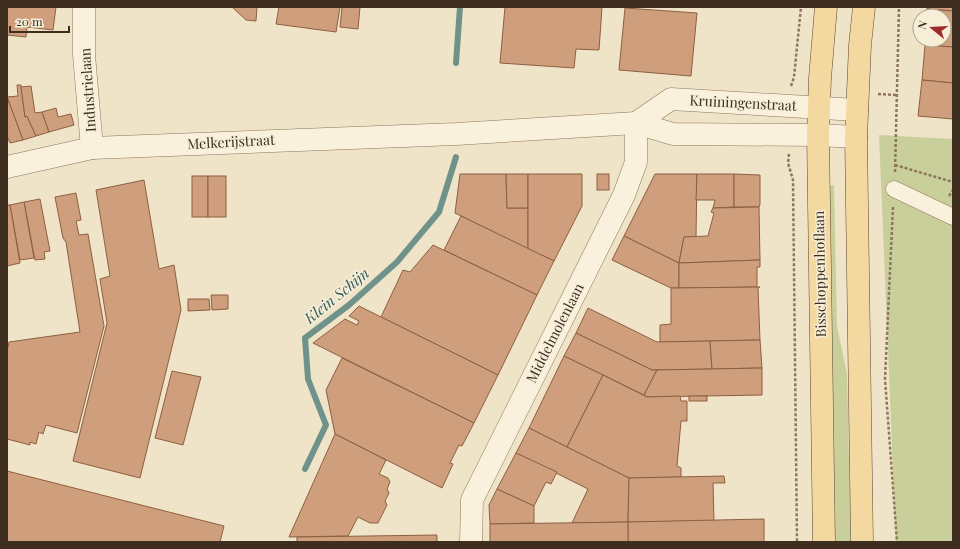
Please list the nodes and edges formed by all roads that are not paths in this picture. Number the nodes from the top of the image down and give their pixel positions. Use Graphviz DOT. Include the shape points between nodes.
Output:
graph roads {
  1 [pos="84,7"];
  2 [pos="826,7"];
  3 [pos="864,7"];
  4 [pos="818,107"];
  5 [pos="857,110"];
  6 [pos="636,123"];
  7 [pos="456,134"];
  8 [pos="818,135"];
  9 [pos="856,137"];
  10 [pos="92,148"];
  11 [pos="7,167"];
  12 [pos="894,184"];
  13 [pos="953,217"];
  14 [pos="471,542"];
  15 [pos="824,542"];
  16 [pos="862,542"];
  1 -- 10 [label="street, Industrielaan" via="84,55"];
  2 -- 4 [label="main road, Bisschoppenhoflaan"];
  3 -- 5 [label="main road"];
  4 -- 5 [label="street, Kruiningenstraat"];
  4 -- 6 [label="street, Kruiningenstraat" via="671,100"];
  4 -- 8 [label="main road, Bisschoppenhoflaan"];
  5 -- 9 [label="main road"];
  6 -- 7 [label="street, Kruiningenstraat"];
  6 -- 8 [label="street, Kruiningenstraat" via="673,134"];
  6 -- 14 [label="street, Middelmolenlaan" via="636,162 624,195 472,500"];
  7 -- 10 [label="street, Melkerijstraat"];
  8 -- 9 [label="street, Kruiningenstraat"];
  8 -- 15 [label="main road, Bisschoppenhoflaan"];
  9 -- 16 [label="main road"];
  10 -- 11 [label="street, Melkerijstraat"];
  12 -- 13 [label="street"];
}
